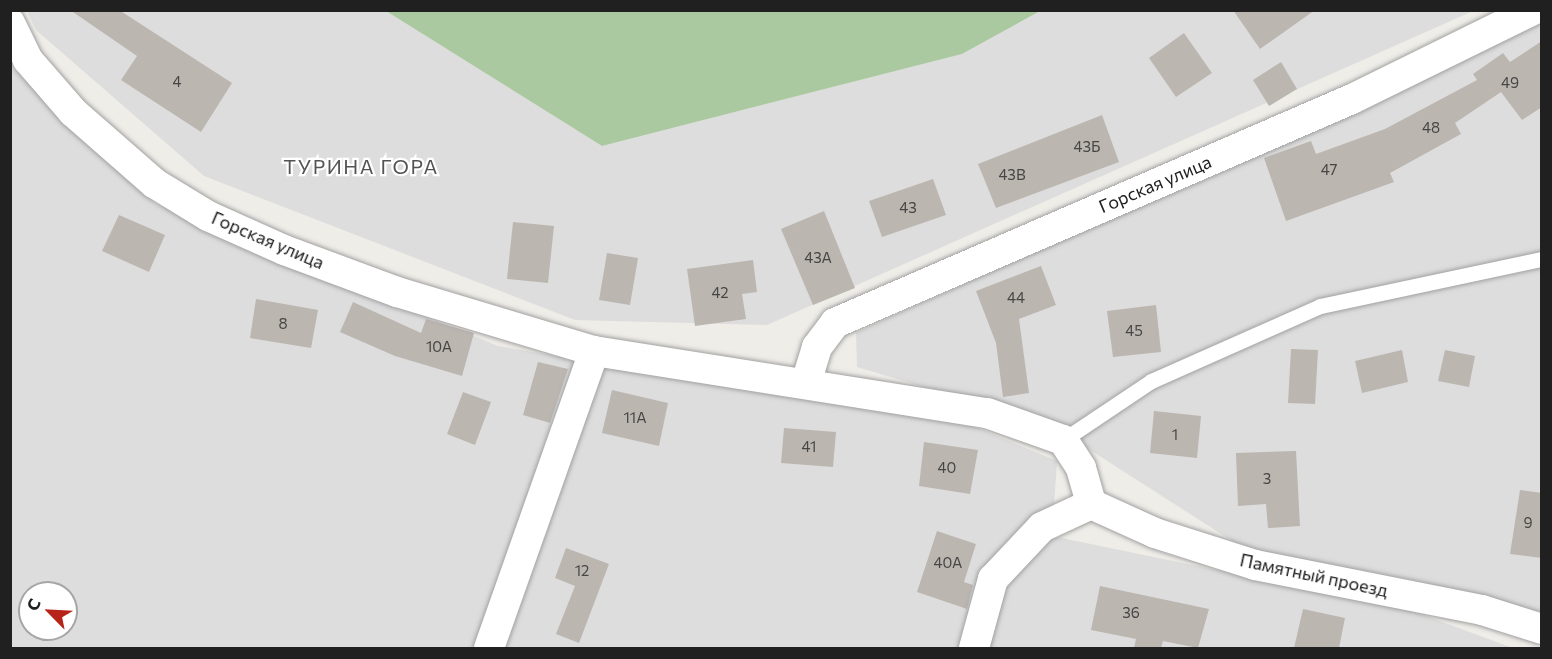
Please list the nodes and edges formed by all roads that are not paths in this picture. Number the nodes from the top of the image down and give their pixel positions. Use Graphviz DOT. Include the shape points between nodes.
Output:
graph roads {
  1 [pos="1533,10"];
  2 [pos="10,23"];
  3 [pos="1542,259"];
  4 [pos="594,351"];
  5 [pos="806,383"];
  6 [pos="1063,440"];
  7 [pos="1091,504"];
  8 [pos="1542,629"];
  9 [pos="489,648"];
  10 [pos="974,648"];
  1 -- 5 [label="street, Горская улица" via="1352,99 835,322 817,346"];
  2 -- 4 [label="street, Горская улица" via="28,60 73,112 154,183 208,216 397,292"];
  3 -- 6 [label="lane" via="1320,306 1151,381"];
  4 -- 5 [label="street, Горская улица"];
  4 -- 9 [label="street"];
  5 -- 6 [label="street, Горская улица" via="987,413"];
  6 -- 7 [label="street" via="1081,468"];
  7 -- 8 [label="street, Памятный проезд" via="1155,533 1255,565 1482,610"];
  7 -- 10 [label="street" via="1042,527 993,579"];
}
